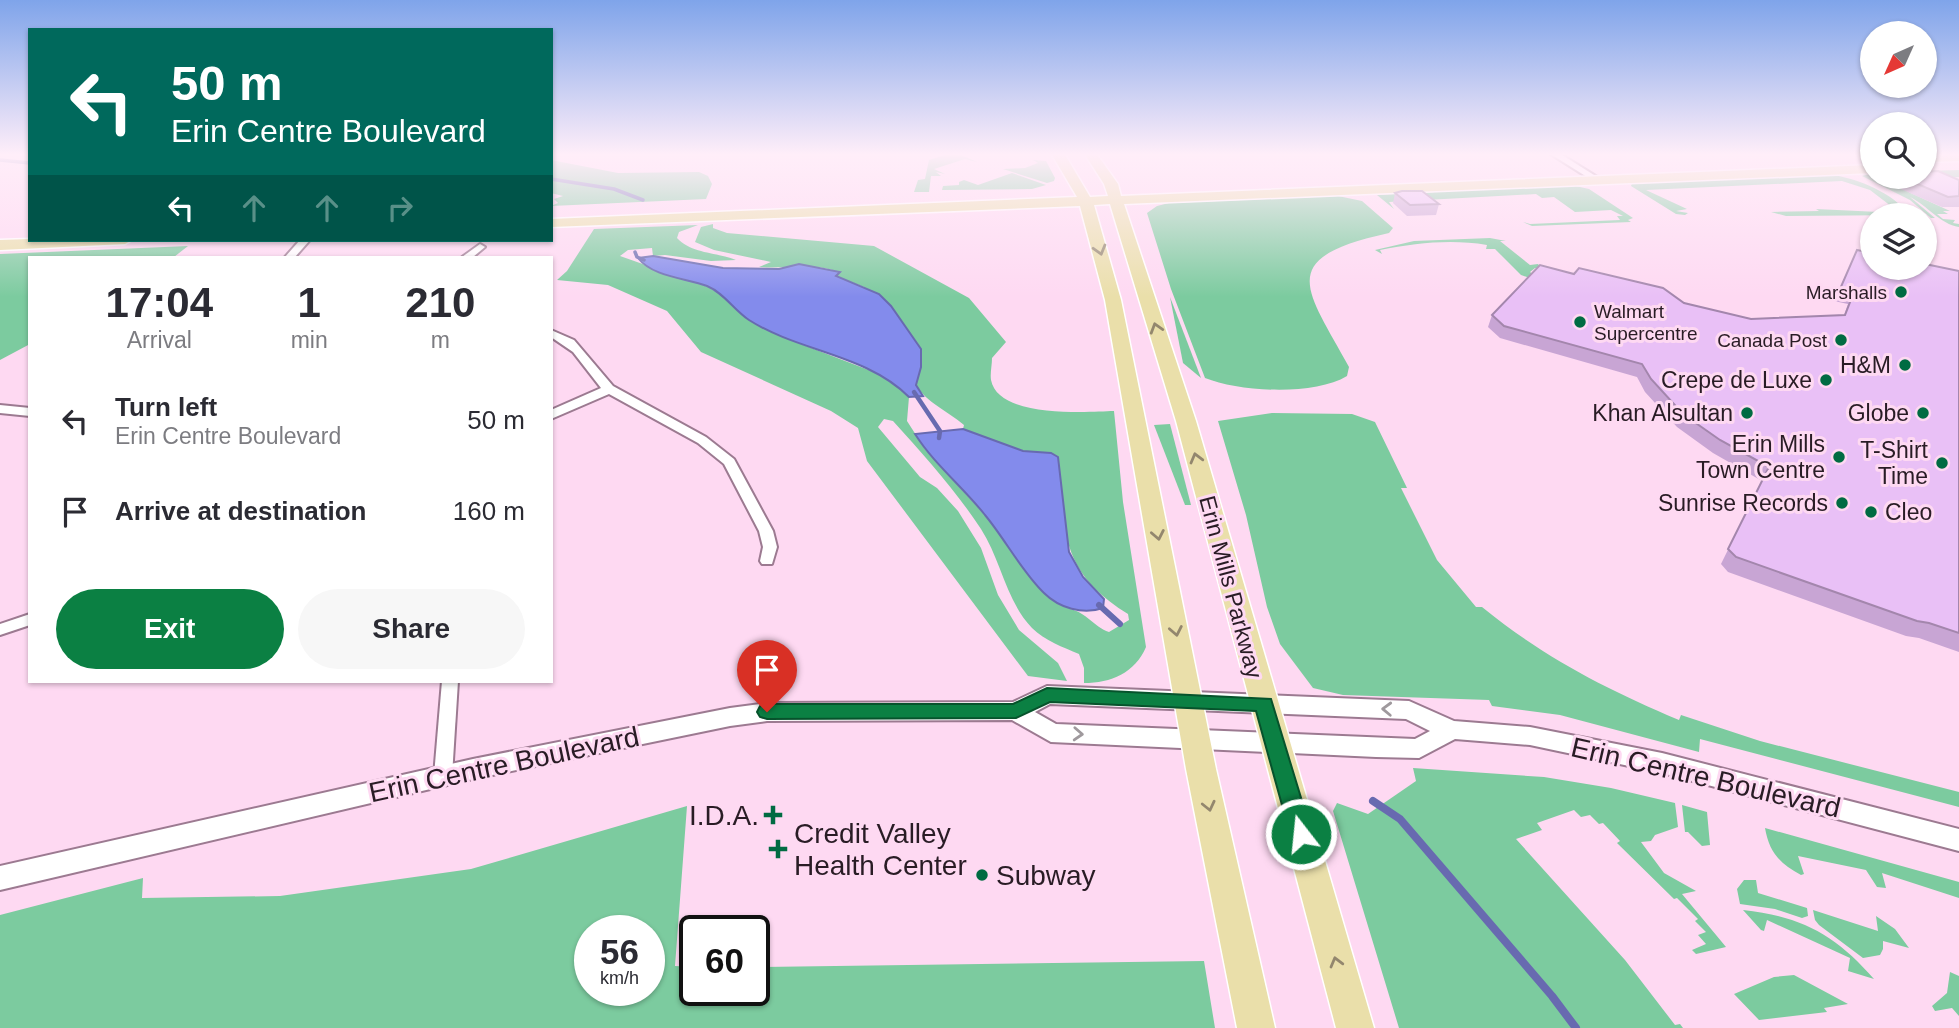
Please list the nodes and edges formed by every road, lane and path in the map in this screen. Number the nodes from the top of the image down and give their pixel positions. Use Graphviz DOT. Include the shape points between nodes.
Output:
graph roads {
  1 [pos="959,201"];
  2 [pos="1002,201"];
  3 [pos="1084,201"];
  4 [pos="1117,201"];
  5 [pos="553,214"];
  6 [pos="553,223"];
  7 [pos="28,235"];
  8 [pos="0,236"];
  9 [pos="75,242"];
  10 [pos="303,242"];
  11 [pos="0,245"];
  12 [pos="480,247"];
  13 [pos="291,256"];
  14 [pos="468,256"];
  15 [pos="553,334"];
  16 [pos="609,389"];
  17 [pos="0,409"];
  18 [pos="28,412"];
  19 [pos="553,414"];
  20 [pos="767,561"];
  21 [pos="28,620"];
  22 [pos="0,630"];
  23 [pos="450,683"];
  24 [pos="1189,701"];
  25 [pos="1264,704"];
  26 [pos="1016,711"];
  27 [pos="1451,730"];
  28 [pos="1195,740"];
  29 [pos="1275,743"];
  30 [pos="443,776"];
  31 [pos="1959,839"];
  32 [pos="0,877"];
  33 [pos="1256,1028"];
  34 [pos="1354,1028"];
  1 -- 5 [label="main road"];
  2 -- 6 [label="main road"];
  3 -- 24 [label="main road, one-way" via="1113,300"];
  25 -- 4 [label="main road, Erin Mills Parkway, one-way" via="1186,421"];
  7 -- 8 [label="main road"];
  9 -- 11 [label="main road"];
  10 -- 13 [label="street"];
  12 -- 14 [label="street"];
  15 -- 16 [label="street" via="574,344 597,380"];
  16 -- 19 [label="street"];
  16 -- 20 [label="street" via="702,440 729,462 766,531"];
  17 -- 18 [label="street"];
  21 -- 22 [label="street"];
  23 -- 30 [label="street"];
  24 -- 25 [label="street, Erin Centre Boulevard"];
  24 -- 26 [label="street, Erin Centre Boulevard" via="1047,695"];
  24 -- 28 [label="main road"];
  27 -- 25 [label="street, Erin Centre Boulevard, one-way" via="1409,710"];
  25 -- 29 [label="main road, Erin Mills Parkway"];
  26 -- 28 [label="street, one-way" via="1051,733"];
  26 -- 30 [label="street, Erin Centre Boulevard" via="767,712"];
  27 -- 29 [label="street" via="1419,749"];
  27 -- 31 [label="street, Erin Centre Boulevard" via="1530,736 1649,760"];
  28 -- 29 [label="street"];
  28 -- 33 [label="main road, one-way"];
  34 -- 29 [label="main road, Erin Mills Parkway, one-way"];
  30 -- 32 [label="street, Erin Centre Boulevard"];
}
